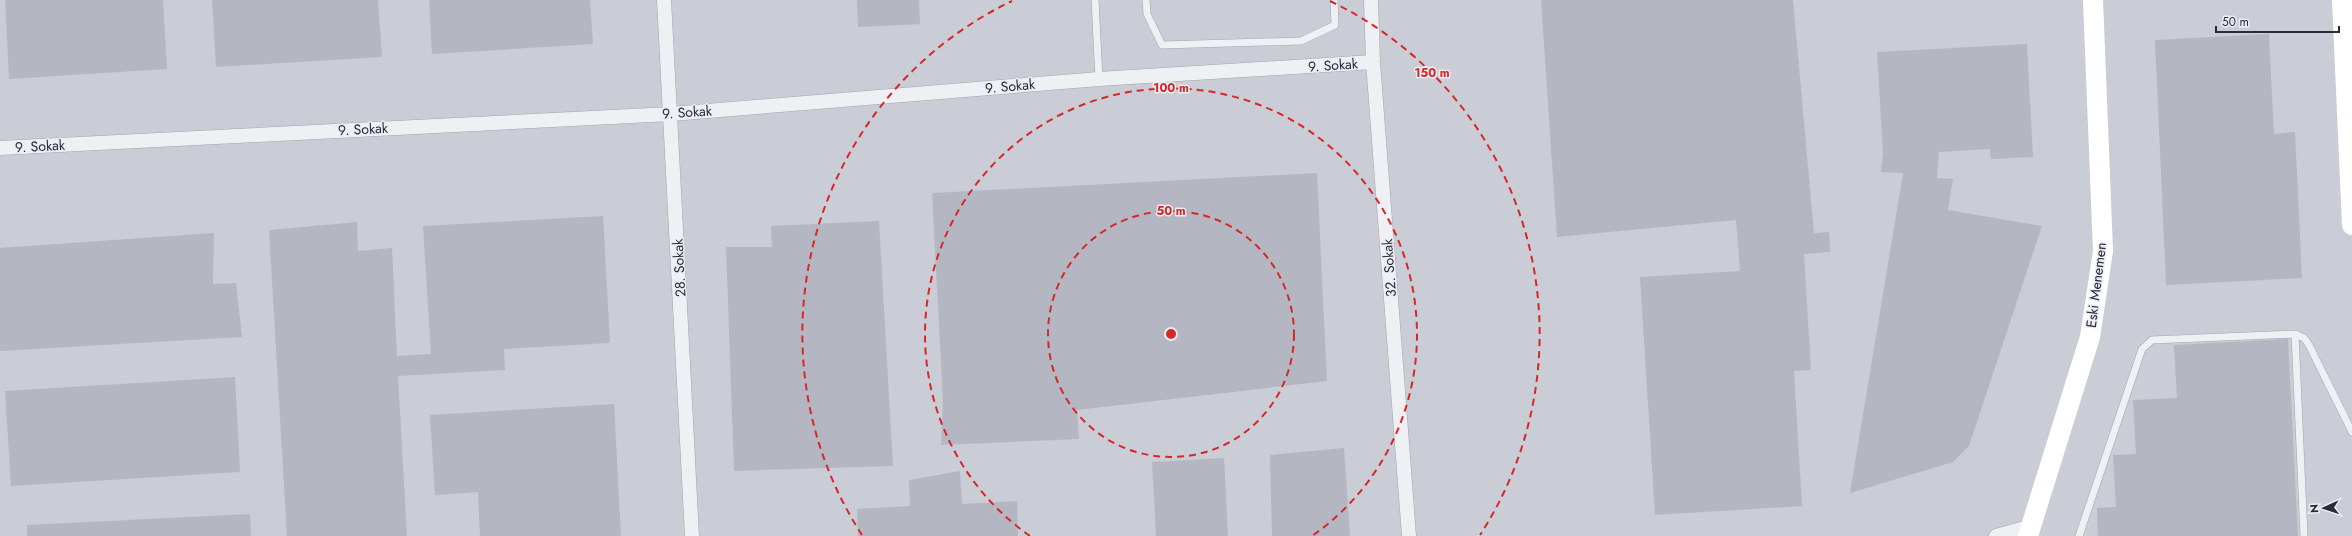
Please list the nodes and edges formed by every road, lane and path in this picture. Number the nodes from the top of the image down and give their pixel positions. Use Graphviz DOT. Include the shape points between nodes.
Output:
graph roads {
  1 [pos="664,0"];
  2 [pos="1095,0"];
  3 [pos="1146,0"];
  4 [pos="1334,0"];
  5 [pos="1371,0"];
  6 [pos="2093,0"];
  7 [pos="2342,0"];
  8 [pos="1373,62"];
  9 [pos="1098,79"];
  10 [pos="671,114"];
  11 [pos="0,148"];
  12 [pos="2352,225"];
  13 [pos="2295,334"];
  14 [pos="2352,432"];
  15 [pos="2030,531"];
  16 [pos="692,536"];
  17 [pos="1410,536"];
  18 [pos="1996,536"];
  19 [pos="2079,536"];
  20 [pos="2304,536"];
  1 -- 10 [label="street, 28. Sokak"];
  2 -- 9 [label="lane"];
  3 -- 4 [label="lane" via="1147,14 1162,46 1302,41 1335,25"];
  5 -- 8 [label="street, 32. Sokak"];
  6 -- 15 [label="street, Eski Menemen" via="2103,251 2090,337"];
  7 -- 12 [label="street"];
  8 -- 9 [label="street, 9. Sokak"];
  8 -- 17 [label="street, 32. Sokak"];
  9 -- 10 [label="street, 9. Sokak"];
  10 -- 11 [label="street, 9. Sokak"];
  10 -- 16 [label="street, 28. Sokak"];
  13 -- 14 [label="lane" via="2304,338 2309,345"];
  13 -- 19 [label="lane" via="2161,339 2146,344 2142,349"];
  13 -- 20 [label="lane"];
  15 -- 18 [label="street"];
}
